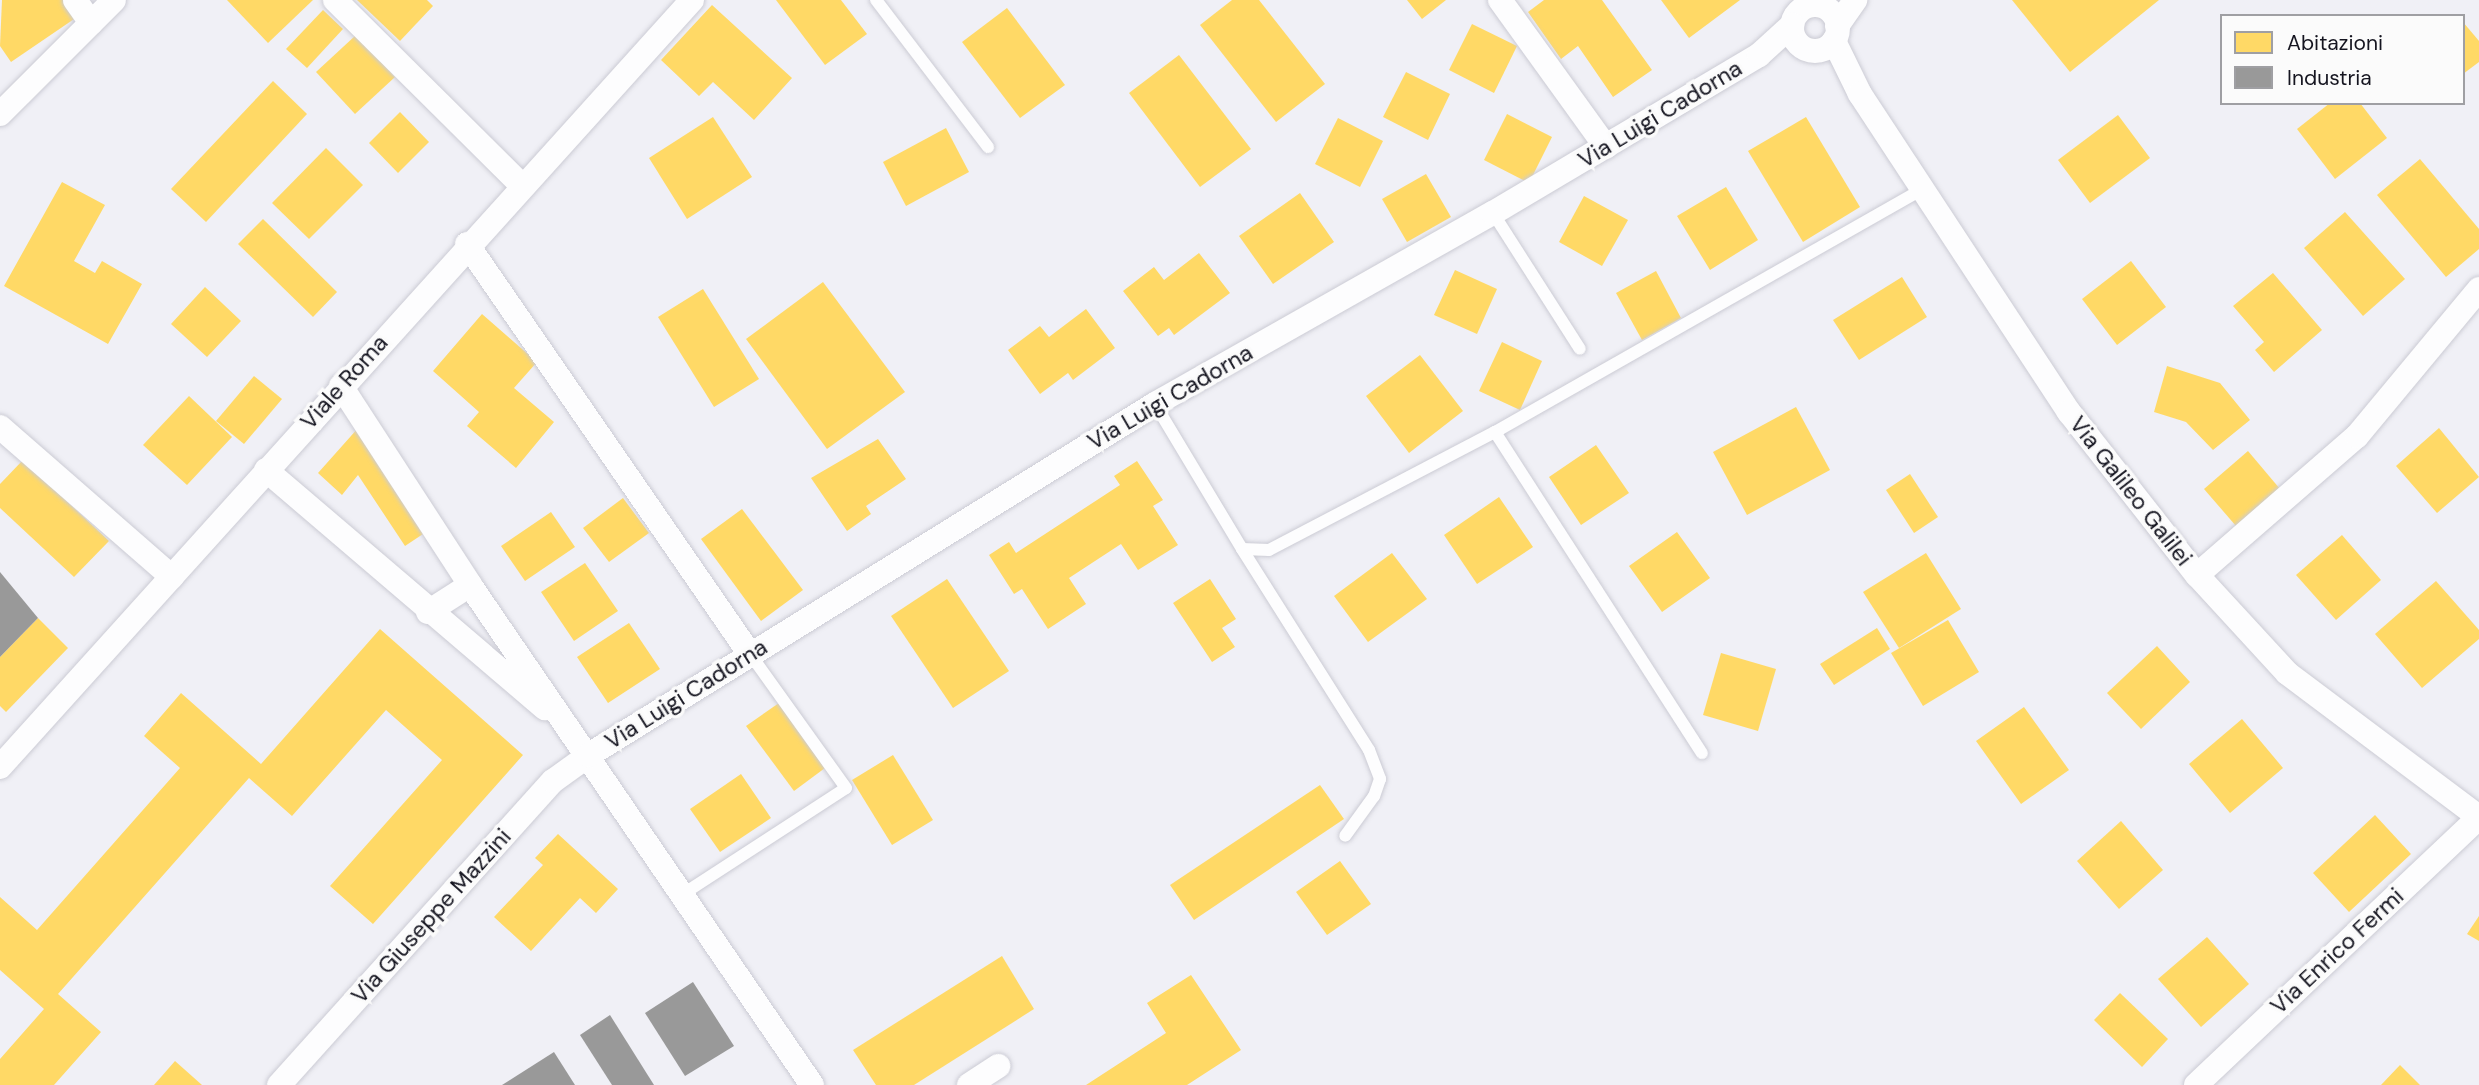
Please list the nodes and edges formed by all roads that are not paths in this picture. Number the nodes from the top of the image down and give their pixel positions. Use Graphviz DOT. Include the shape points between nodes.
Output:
graph roads {
  1 [pos="75,0"];
  2 [pos="114,0"];
  3 [pos="335,0"];
  4 [pos="692,0"];
  5 [pos="876,0"];
  6 [pos="1500,0"];
  7 [pos="1855,0"];
  8 [pos="1809,8"];
  9 [pos="91,23"];
  10 [pos="1823,42"];
  11 [pos="1759,55"];
  12 [pos="0,114"];
  13 [pos="988,147"];
  14 [pos="1606,147"];
  15 [pos="521,185"];
  16 [pos="1925,188"];
  17 [pos="1493,213"];
  18 [pos="467,244"];
  19 [pos="2479,289"];
  20 [pos="1580,349"];
  21 [pos="341,386"];
  22 [pos="1155,404"];
  23 [pos="0,427"];
  24 [pos="1495,432"];
  25 [pos="266,470"];
  26 [pos="1242,549"];
  27 [pos="2197,575"];
  28 [pos="172,577"];
  29 [pos="470,585"];
  30 [pos="428,612"];
  31 [pos="750,654"];
  32 [pos="570,729"];
  33 [pos="1702,752"];
  34 [pos="589,755"];
  35 [pos="0,767"];
  36 [pos="2479,817"];
  37 [pos="1345,836"];
  38 [pos="683,894"];
  39 [pos="998,1066"];
  40 [pos="279,1085"];
  41 [pos="812,1085"];
  42 [pos="969,1085"];
  43 [pos="2196,1085"];
  1 -- 9 [label="street"];
  2 -- 9 [label="street"];
  3 -- 15 [label="street"];
  4 -- 15 [label="street, Viale Roma"];
  5 -- 13 [label="lane"];
  6 -- 14 [label="street"];
  7 -- 10 [label="street"];
  8 -- 10 [label="street" via="1830,11"];
  8 -- 10 [label="street" via="1797,43"];
  8 -- 11 [label="street, Via Luigi Cadorna"];
  9 -- 12 [label="street"];
  10 -- 11 [label="street, Via Luigi Cadorna"];
  10 -- 16 [label="street, Via Galileo Galilei"];
  11 -- 14 [label="street, Via Luigi Cadorna"];
  14 -- 17 [label="street, Via Luigi Cadorna"];
  15 -- 18 [label="street, Viale Roma"];
  16 -- 24 [label="lane"];
  16 -- 27 [label="street, Via Galileo Galilei" via="2069,412"];
  17 -- 20 [label="lane"];
  17 -- 22 [label="street, Via Luigi Cadorna"];
  18 -- 21 [label="street, Viale Roma"];
  18 -- 31 [label="street"];
  19 -- 27 [label="street" via="2357,436"];
  21 -- 25 [label="street, Viale Roma"];
  21 -- 29 [label="street"];
  22 -- 26 [label="lane"];
  22 -- 31 [label="street, Via Luigi Cadorna"];
  23 -- 28 [label="street"];
  24 -- 26 [label="lane" via="1269,550"];
  24 -- 33 [label="lane"];
  25 -- 28 [label="street, Viale Roma"];
  25 -- 30 [label="street"];
  26 -- 37 [label="lane" via="1369,750 1380,779 1374,796"];
  27 -- 36 [label="street, Via Galileo Galilei" via="2287,673"];
  28 -- 35 [label="street, Viale Roma"];
  29 -- 30 [label="street"];
  29 -- 32 [label="street"];
  30 -- 32 [label="street"];
  31 -- 34 [label="street, Via Luigi Cadorna"];
  31 -- 38 [label="lane" via="846,788"];
  32 -- 34 [label="street"];
  34 -- 38 [label="street"];
  34 -- 40 [label="street, Via Giuseppe Mazzini" via="552,780"];
  36 -- 43 [label="street, Via Enrico Fermi"];
  38 -- 41 [label="street"];
  39 -- 42 [label="street"];
}
